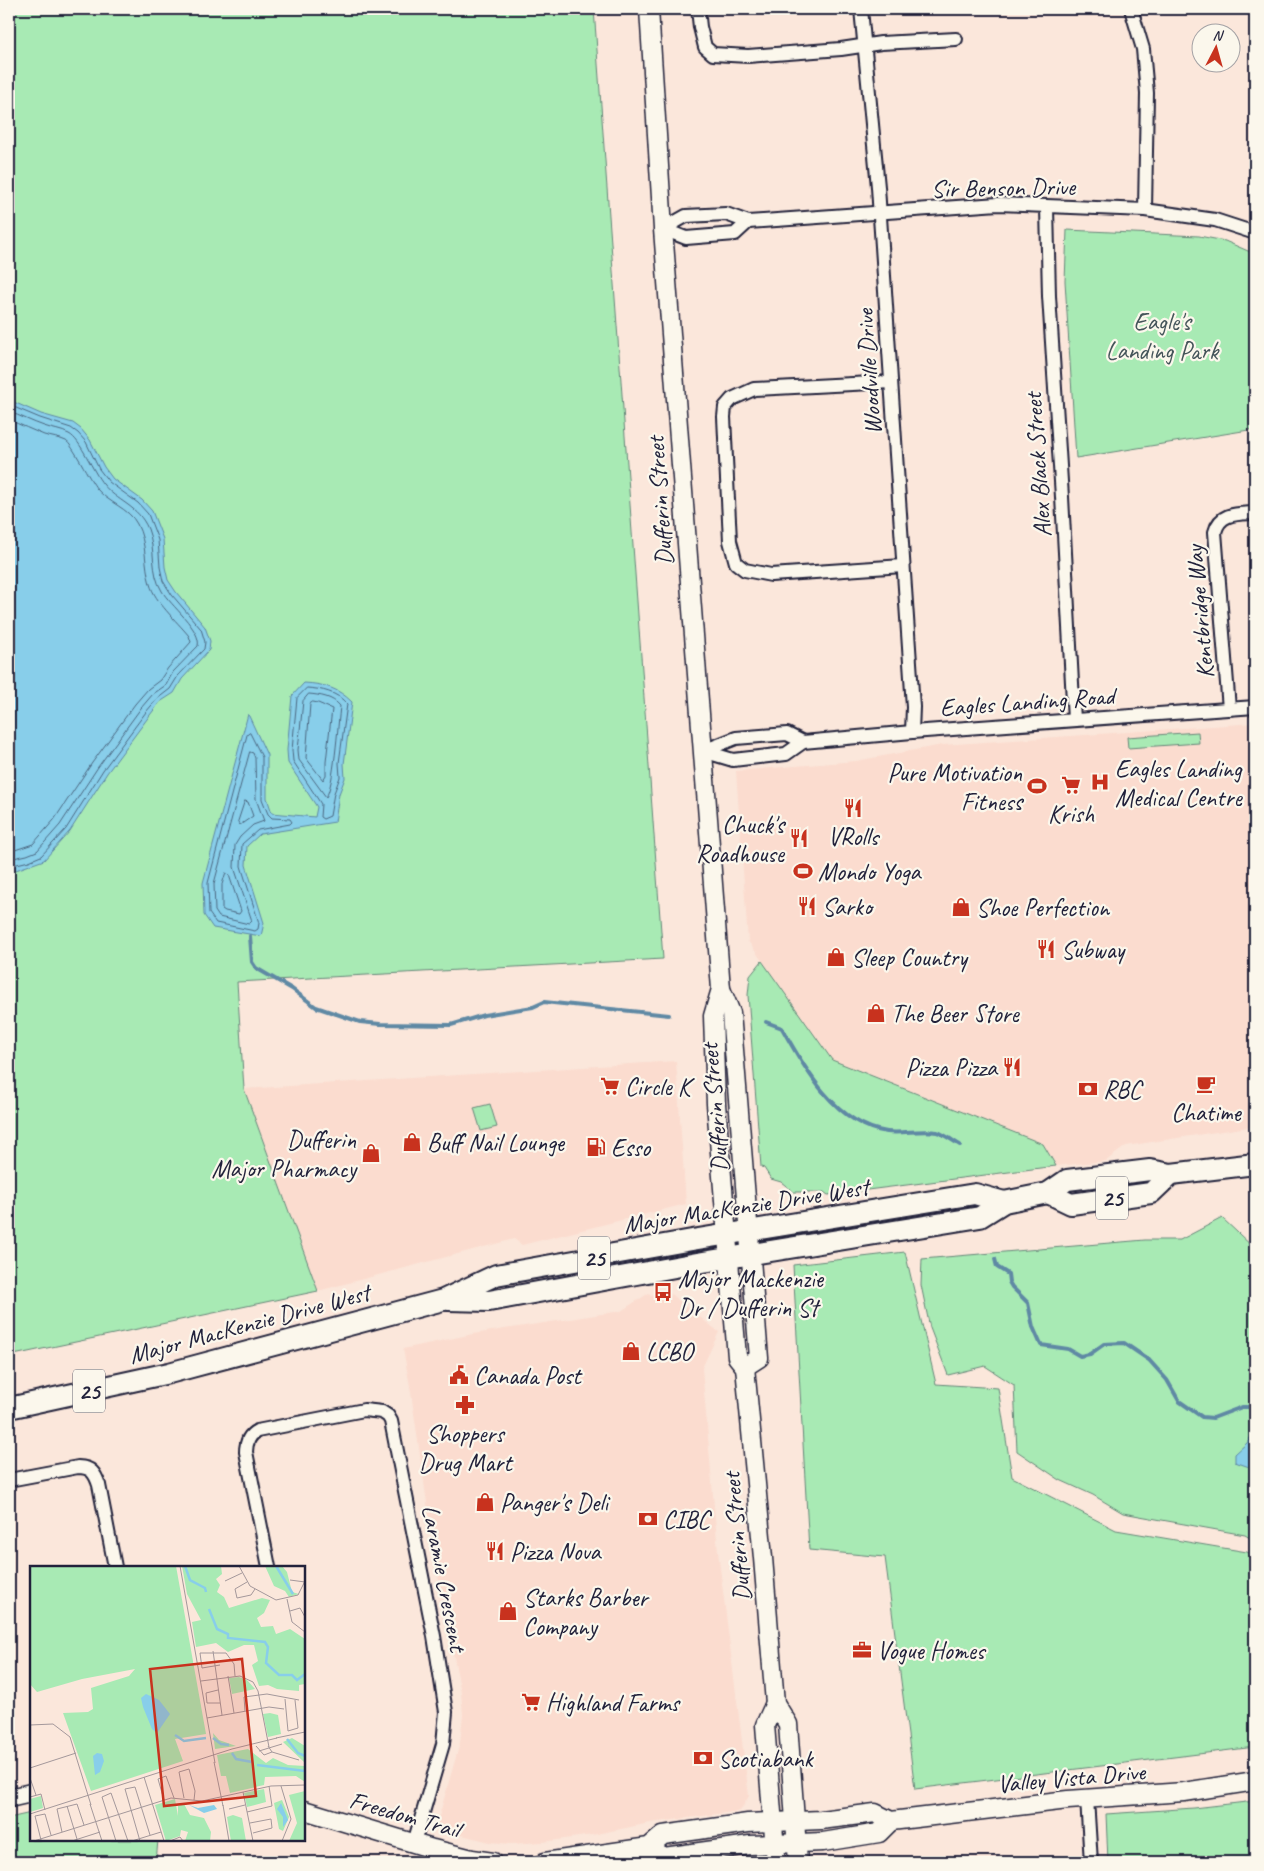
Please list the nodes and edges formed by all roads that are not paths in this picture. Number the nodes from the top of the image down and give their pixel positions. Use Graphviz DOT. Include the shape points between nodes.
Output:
graph roads {
  1 [pos="649,9"];
  2 [pos="698,9"];
  3 [pos="861,9"];
  4 [pos="1131,9"];
  5 [pos="956,39"];
  6 [pos="864,45"];
  7 [pos="1048,207"];
  8 [pos="1145,210"];
  9 [pos="880,213"];
  10 [pos="748,222"];
  11 [pos="663,228"];
  12 [pos="1255,233"];
  13 [pos="891,382"];
  14 [pos="1255,513"];
  15 [pos="903,566"];
  16 [pos="1255,707"];
  17 [pos="1229,709"];
  18 [pos="1074,720"];
  19 [pos="912,732"];
  20 [pos="802,742"];
  21 [pos="703,751"];
  22 [pos="721,989"];
  23 [pos="1255,1164"];
  24 [pos="1004,1202"];
  25 [pos="749,1231"];
  26 [pos="727,1234"];
  27 [pos="751,1254"];
  28 [pos="729,1257"];
  29 [pos="443,1300"];
  30 [pos="745,1367"];
  31 [pos="9,1408"];
  32 [pos="9,1480"];
  33 [pos="115,1566"];
  34 [pos="268,1566"];
  35 [pos="775,1703"];
  36 [pos="1255,1780"];
  37 [pos="30,1793"];
  38 [pos="9,1798"];
  39 [pos="1087,1799"];
  40 [pos="305,1810"];
  41 [pos="891,1821"];
  42 [pos="773,1822"];
  43 [pos="795,1822"];
  44 [pos="414,1843"];
  45 [pos="797,1843"];
  46 [pos="774,1844"];
  47 [pos="649,1847"];
  48 [pos="493,1862"];
  49 [pos="545,1862"];
  50 [pos="776,1862"];
  51 [pos="798,1862"];
  52 [pos="1091,1862"];
  1 -- 11 [label="main road, Dufferin Street"];
  2 -- 6 [label="street" via="705,47 713,54 748,56"];
  3 -- 6 [label="street, Woodville Drive"];
  4 -- 8 [label="street" via="1142,49 1147,93"];
  5 -- 6 [label="street"];
  6 -- 9 [label="street, Woodville Drive"];
  7 -- 8 [label="street, Sir Benson Drive"];
  7 -- 9 [label="street, Sir Benson Drive" via="998,204"];
  7 -- 18 [label="street, Alex Black Street" via="1049,296"];
  8 -- 12 [label="street, Sir Benson Drive" via="1215,220"];
  9 -- 10 [label="street, Sir Benson Drive"];
  9 -- 13 [label="street, Woodville Drive"];
  10 -- 11 [label="street, Sir Benson Drive" via="726,214 686,216"];
  10 -- 11 [label="street, Sir Benson Drive" via="734,234 686,238"];
  11 -- 21 [label="main road, Dufferin Street"];
  13 -- 15 [label="street, Woodville Drive"];
  13 -- 15 [label="street" via="754,389 732,399 725,407 724,417 730,541 736,563 746,570 771,575"];
  14 -- 17 [label="street, Kentbridge Way" via="1229,515 1220,520 1214,532"];
  15 -- 19 [label="street, Woodville Drive"];
  16 -- 17 [label="street, Eagles Landing Road"];
  17 -- 18 [label="street, Eagles Landing Road"];
  18 -- 19 [label="street, Eagles Landing Road"];
  19 -- 20 [label="street, Eagles Landing Road"];
  20 -- 21 [label="street, Eagles Landing Road" via="787,734 736,738"];
  20 -- 21 [label="street, Eagles Landing Road" via="786,754 732,760"];
  21 -- 22 [label="main road, Dufferin Street"];
  22 -- 25 [label="main road, Dufferin Street" via="731,1013"];
  22 -- 26 [label="main road, Dufferin Street" via="714,1016 716,1104"];
  23 -- 24 [label="main road, Major MacKenzie Drive West / 25" via="1170,1174 1150,1170 1068,1180 1048,1193"];
  24 -- 25 [label="main road, Major MacKenzie Drive West / 25" via="975,1194"];
  24 -- 27 [label="main road, Major MacKenzie Drive West / 25" via="980,1217"];
  25 -- 26 [label="main road, Major MacKenzie Drive West / 25"];
  25 -- 27 [label="main road, Dufferin Street"];
  26 -- 28 [label="main road, Dufferin Street"];
  26 -- 29 [label="main road, Major MacKenzie Drive West / 25" via="496,1275"];
  27 -- 28 [label="main road, Major MacKenzie Drive West / 25"];
  27 -- 30 [label="main road, Dufferin Street" via="759,1358"];
  28 -- 29 [label="main road, Major MacKenzie Drive West / 25" via="489,1301"];
  28 -- 30 [label="main road, Dufferin Street" via="737,1357"];
  29 -- 31 [label="main road, Major MacKenzie Drive West / 25" via="169,1373"];
  30 -- 35 [label="main road, Dufferin Street"];
  32 -- 33 [label="street" via="78,1467 92,1470 99,1485"];
  34 -- 44 [label="street, Laramie Crescent" via="246,1452 250,1436 257,1431 364,1410 388,1416 446,1712 443,1744"];
  35 -- 42 [label="main road, Dufferin Street" via="765,1725"];
  35 -- 43 [label="main road, Dufferin Street" via="788,1724"];
  36 -- 39 [label="main road, Valley Vista Drive" via="1184,1792"];
  37 -- 38 [label="main road"];
  39 -- 41 [label="main road, Valley Vista Drive"];
  39 -- 52 [label="street"];
  40 -- 44 [label="main road, Freedom Trail"];
  41 -- 43 [label="main road, Valley Vista Drive" via="875,1813"];
  41 -- 45 [label="main road, Valley Vista Drive" via="879,1834"];
  42 -- 43 [label="main road, Valley Vista Drive"];
  42 -- 46 [label="main road, Dufferin Street"];
  42 -- 47 [label="main road" via="663,1835"];
  43 -- 45 [label="main road, Dufferin Street"];
  44 -- 48 [label="main road, Freedom Trail"];
  45 -- 46 [label="main road, Valley Vista Drive"];
  45 -- 51 [label="main road, Dufferin Street"];
  46 -- 47 [label="main road" via="664,1857"];
  46 -- 50 [label="main road, Dufferin Street"];
  47 -- 49 [label="main road"];
}
